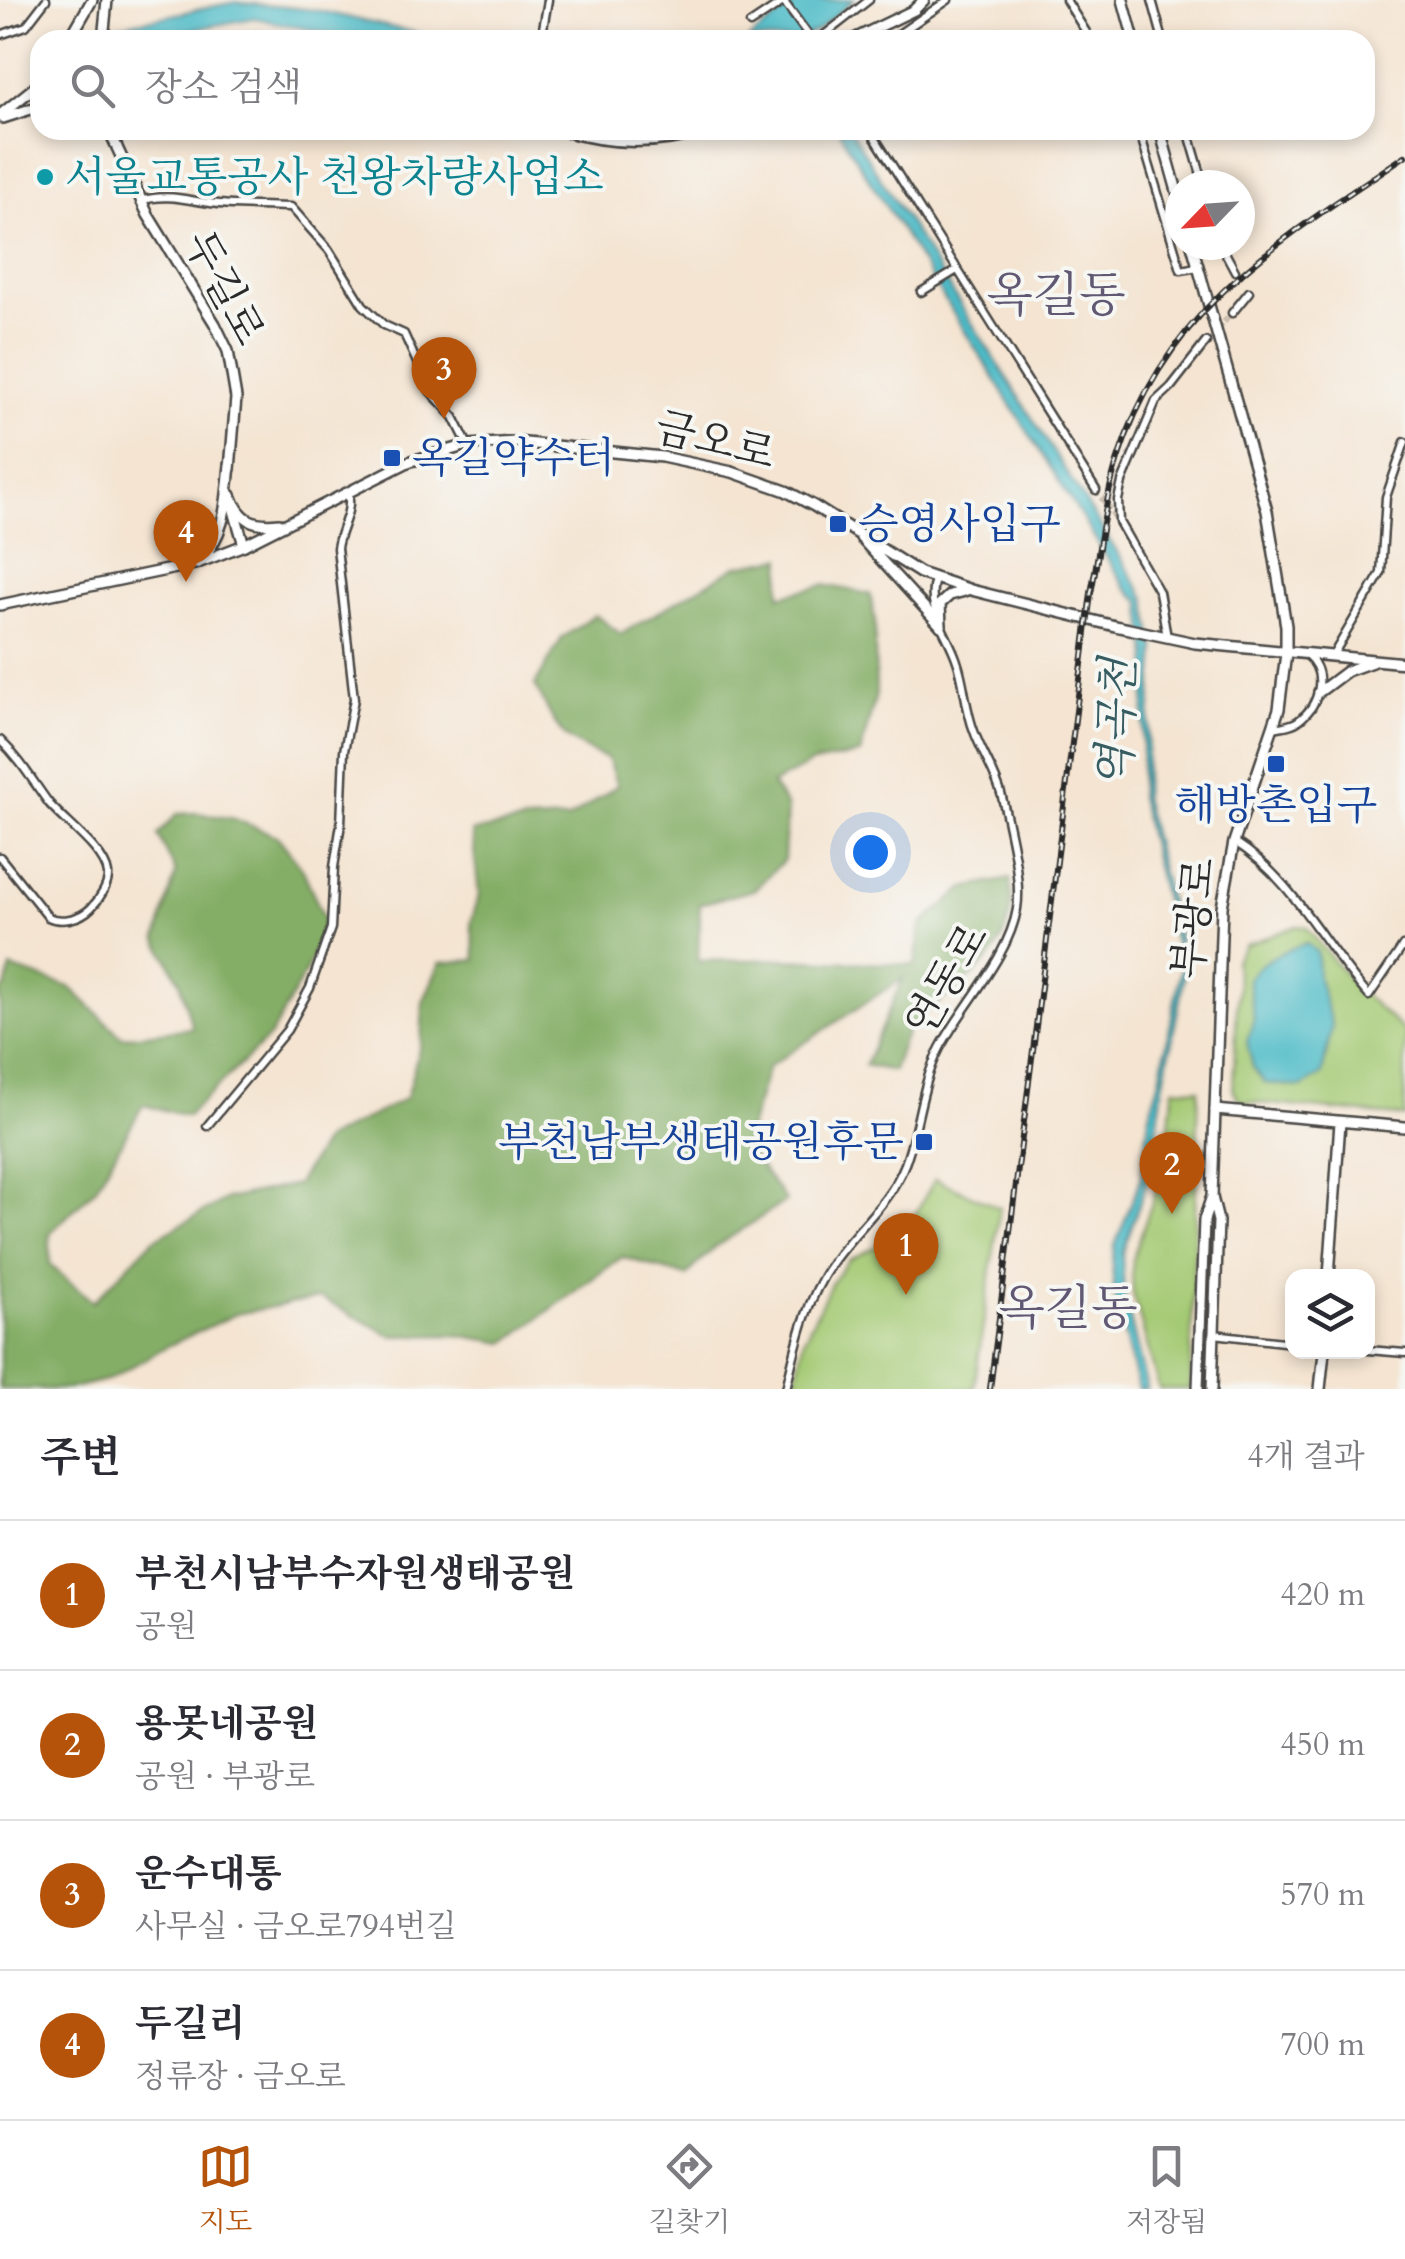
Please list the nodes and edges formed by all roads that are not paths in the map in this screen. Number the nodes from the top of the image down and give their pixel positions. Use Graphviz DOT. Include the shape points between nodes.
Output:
graph roads {
  1 [pos="46,0"];
  2 [pos="92,0"];
  3 [pos="548,0"];
  4 [pos="869,0"];
  5 [pos="924,0"];
  6 [pos="948,0"];
  7 [pos="1066,0"];
  8 [pos="1123,0"];
  9 [pos="1152,0"];
  10 [pos="785,1"];
  11 [pos="107,3"];
  12 [pos="750,24"];
  13 [pos="75,30"];
  14 [pos="104,30"];
  15 [pos="543,30"];
  16 [pos="809,30"];
  17 [pos="830,30"];
  18 [pos="873,30"];
  19 [pos="904,30"];
  20 [pos="1084,30"];
  21 [pos="1131,30"];
  22 [pos="1160,30"];
  23 [pos="0,36"];
  24 [pos="30,92"];
  25 [pos="30,109"];
  26 [pos="0,117"];
  27 [pos="114,140"];
  28 [pos="602,140"];
  29 [pos="668,140"];
  30 [pos="876,140"];
  31 [pos="1143,140"];
  32 [pos="1163,140"];
  33 [pos="1191,140"];
  34 [pos="1171,170"];
  35 [pos="1200,170"];
  36 [pos="140,201"];
  37 [pos="1196,260"];
  38 [pos="1229,260"];
  39 [pos="1198,267"];
  40 [pos="957,270"];
  41 [pos="1235,270"];
  42 [pos="921,292"];
  43 [pos="1249,292"];
  44 [pos="1232,312"];
  45 [pos="1206,342"];
  46 [pos="1405,442"];
  47 [pos="468,444"];
  48 [pos="230,465"];
  49 [pos="348,490"];
  50 [pos="1096,490"];
  51 [pos="230,495"];
  52 [pos="287,522"];
  53 [pos="859,536"];
  54 [pos="244,545"];
  55 [pos="195,564"];
  56 [pos="934,579"];
  57 [pos="971,590"];
  58 [pos="0,605"];
  59 [pos="941,626"];
  60 [pos="1165,638"];
  61 [pos="1286,653"];
  62 [pos="1306,654"];
  63 [pos="1332,656"];
  64 [pos="1376,660"];
  65 [pos="1405,662"];
  66 [pos="1319,692"];
  67 [pos="1274,728"];
  68 [pos="0,740"];
  69 [pos="1234,842"];
  70 [pos="0,857"];
  71 [pos="1405,948"];
  72 [pos="1215,1110"];
  73 [pos="1340,1122"];
  74 [pos="207,1126"];
  75 [pos="1405,1127"];
  76 [pos="1212,1197"];
  77 [pos="1330,1269"];
  78 [pos="1214,1334"];
  79 [pos="1285,1342"];
  80 [pos="1375,1351"];
  81 [pos="1405,1354"];
  82 [pos="1323,1359"];
  83 [pos="786,1389"];
  84 [pos="1198,1389"];
  85 [pos="1212,1389"];
  86 [pos="1320,1389"];
  1 -- 23 [label="street" via="26,26"];
  2 -- 13 [label="main road"];
  3 -- 15 [label="street"];
  4 -- 17 [label="street"];
  5 -- 18 [label="main road"];
  6 -- 19 [label="street"];
  7 -- 20 [label="street"];
  8 -- 21 [label="main road"];
  9 -- 22 [label="street"];
  10 -- 12 [label="street"];
  10 -- 16 [label="street"];
  11 -- 14 [label="main road"];
  24 -- 26 [label="main road"];
  25 -- 26 [label="main road"];
  27 -- 36 [label="main road, 두길로"];
  28 -- 29 [label="main road"];
  30 -- 40 [label="street"];
  31 -- 39 [label="street" via="1181,270"];
  32 -- 34 [label="main road"];
  33 -- 35 [label="street"];
  36 -- 47 [label="street" via="178,196 292,206 363,304 404,334 430,391"];
  36 -- 48 [label="main road, 두길로" via="228,351 236,398"];
  37 -- 39 [label="main road, 부광로"];
  38 -- 41 [label="street"];
  39 -- 61 [label="main road, 부광로" via="1268,511"];
  40 -- 42 [label="street"];
  40 -- 50 [label="street"];
  43 -- 44 [label="street"];
  45 -- 60 [label="street" via="1156,400 1118,500 1119,522 1158,592"];
  46 -- 63 [label="street" via="1386,497 1382,573"];
  47 -- 49 [label="main road, 금오로"];
  47 -- 53 [label="main road, 금오로" via="549,444 703,465 786,492"];
  48 -- 51 [label="main road, 두길로"];
  48 -- 55 [label="main road" via="219,537"];
  49 -- 52 [label="main road, 금오로"];
  49 -- 74 [label="street" via="350,512 337,548 354,700 331,928 287,1030"];
  51 -- 52 [label="main road" via="251,522"];
  51 -- 54 [label="main road, 두길로"];
  52 -- 54 [label="main road, 금오로"];
  53 -- 56 [label="main road, 금오로"];
  53 -- 59 [label="main road"];
  54 -- 55 [label="main road, 금오로"];
  55 -- 58 [label="main road, 금오로"];
  56 -- 57 [label="main road, 금오로"];
  56 -- 59 [label="street, 연동로" via="931,600"];
  57 -- 59 [label="main road" via="944,599"];
  57 -- 60 [label="main road, 금오로"];
  59 -- 83 [label="street, 연동로" via="1002,797 1018,904 1009,936 939,1050 898,1178 830,1265 810,1303"];
  60 -- 61 [label="main road"];
  61 -- 62 [label="main road"];
  61 -- 67 [label="main road, 부광로"];
  62 -- 63 [label="main road"];
  62 -- 66 [label="street" via="1321,675"];
  63 -- 64 [label="main road"];
  64 -- 65 [label="main road"];
  64 -- 66 [label="main road"];
  66 -- 67 [label="street" via="1298,721"];
  67 -- 69 [label="main road, 부광로"];
  68 -- 70 [label="street" via="79,831 106,866 108,879 90,910 56,920"];
  69 -- 71 [label="street" via="1288,888 1369,996"];
  69 -- 72 [label="main road, 부광로" via="1219,933"];
  72 -- 73 [label="main road"];
  72 -- 76 [label="main road, 부광로"];
  73 -- 75 [label="main road"];
  73 -- 77 [label="main road"];
  76 -- 78 [label="main road, 부광로" via="1218,1221"];
  76 -- 84 [label="main road, 부광로" via="1204,1220"];
  78 -- 79 [label="street"];
  78 -- 85 [label="main road, 부광로"];
  80 -- 81 [label="street"];
  82 -- 86 [label="main road"];
}
